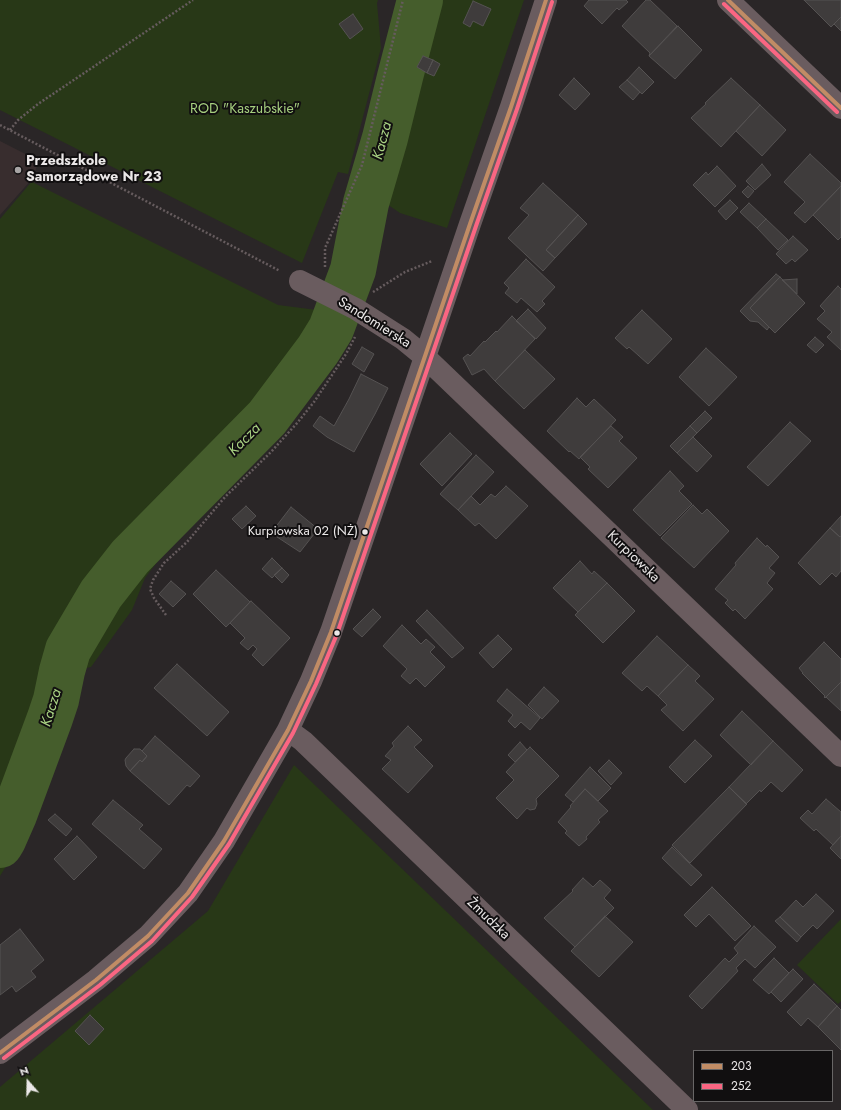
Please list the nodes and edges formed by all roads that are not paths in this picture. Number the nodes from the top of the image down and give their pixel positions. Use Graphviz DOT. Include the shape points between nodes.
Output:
graph roads {
  1 [pos="546,0"];
  2 [pos="728,0"];
  3 [pos="841,108"];
  4 [pos="300,281"];
  5 [pos="425,357"];
  6 [pos="288,730"];
  7 [pos="841,756"];
  8 [pos="0,1053"];
  9 [pos="687,1110"];
  1 -- 5 [label="street"];
  2 -- 3 [label="street"];
  4 -- 5 [label="street, Sandomierska" via="361,312 403,339"];
  5 -- 6 [label="street" via="331,632 312,681"];
  5 -- 7 [label="street, Kurpiowska"];
  6 -- 8 [label="street" via="224,842 188,893 148,936 96,980"];
  6 -- 9 [label="street, Żmudzka" via="303,741"];
}
